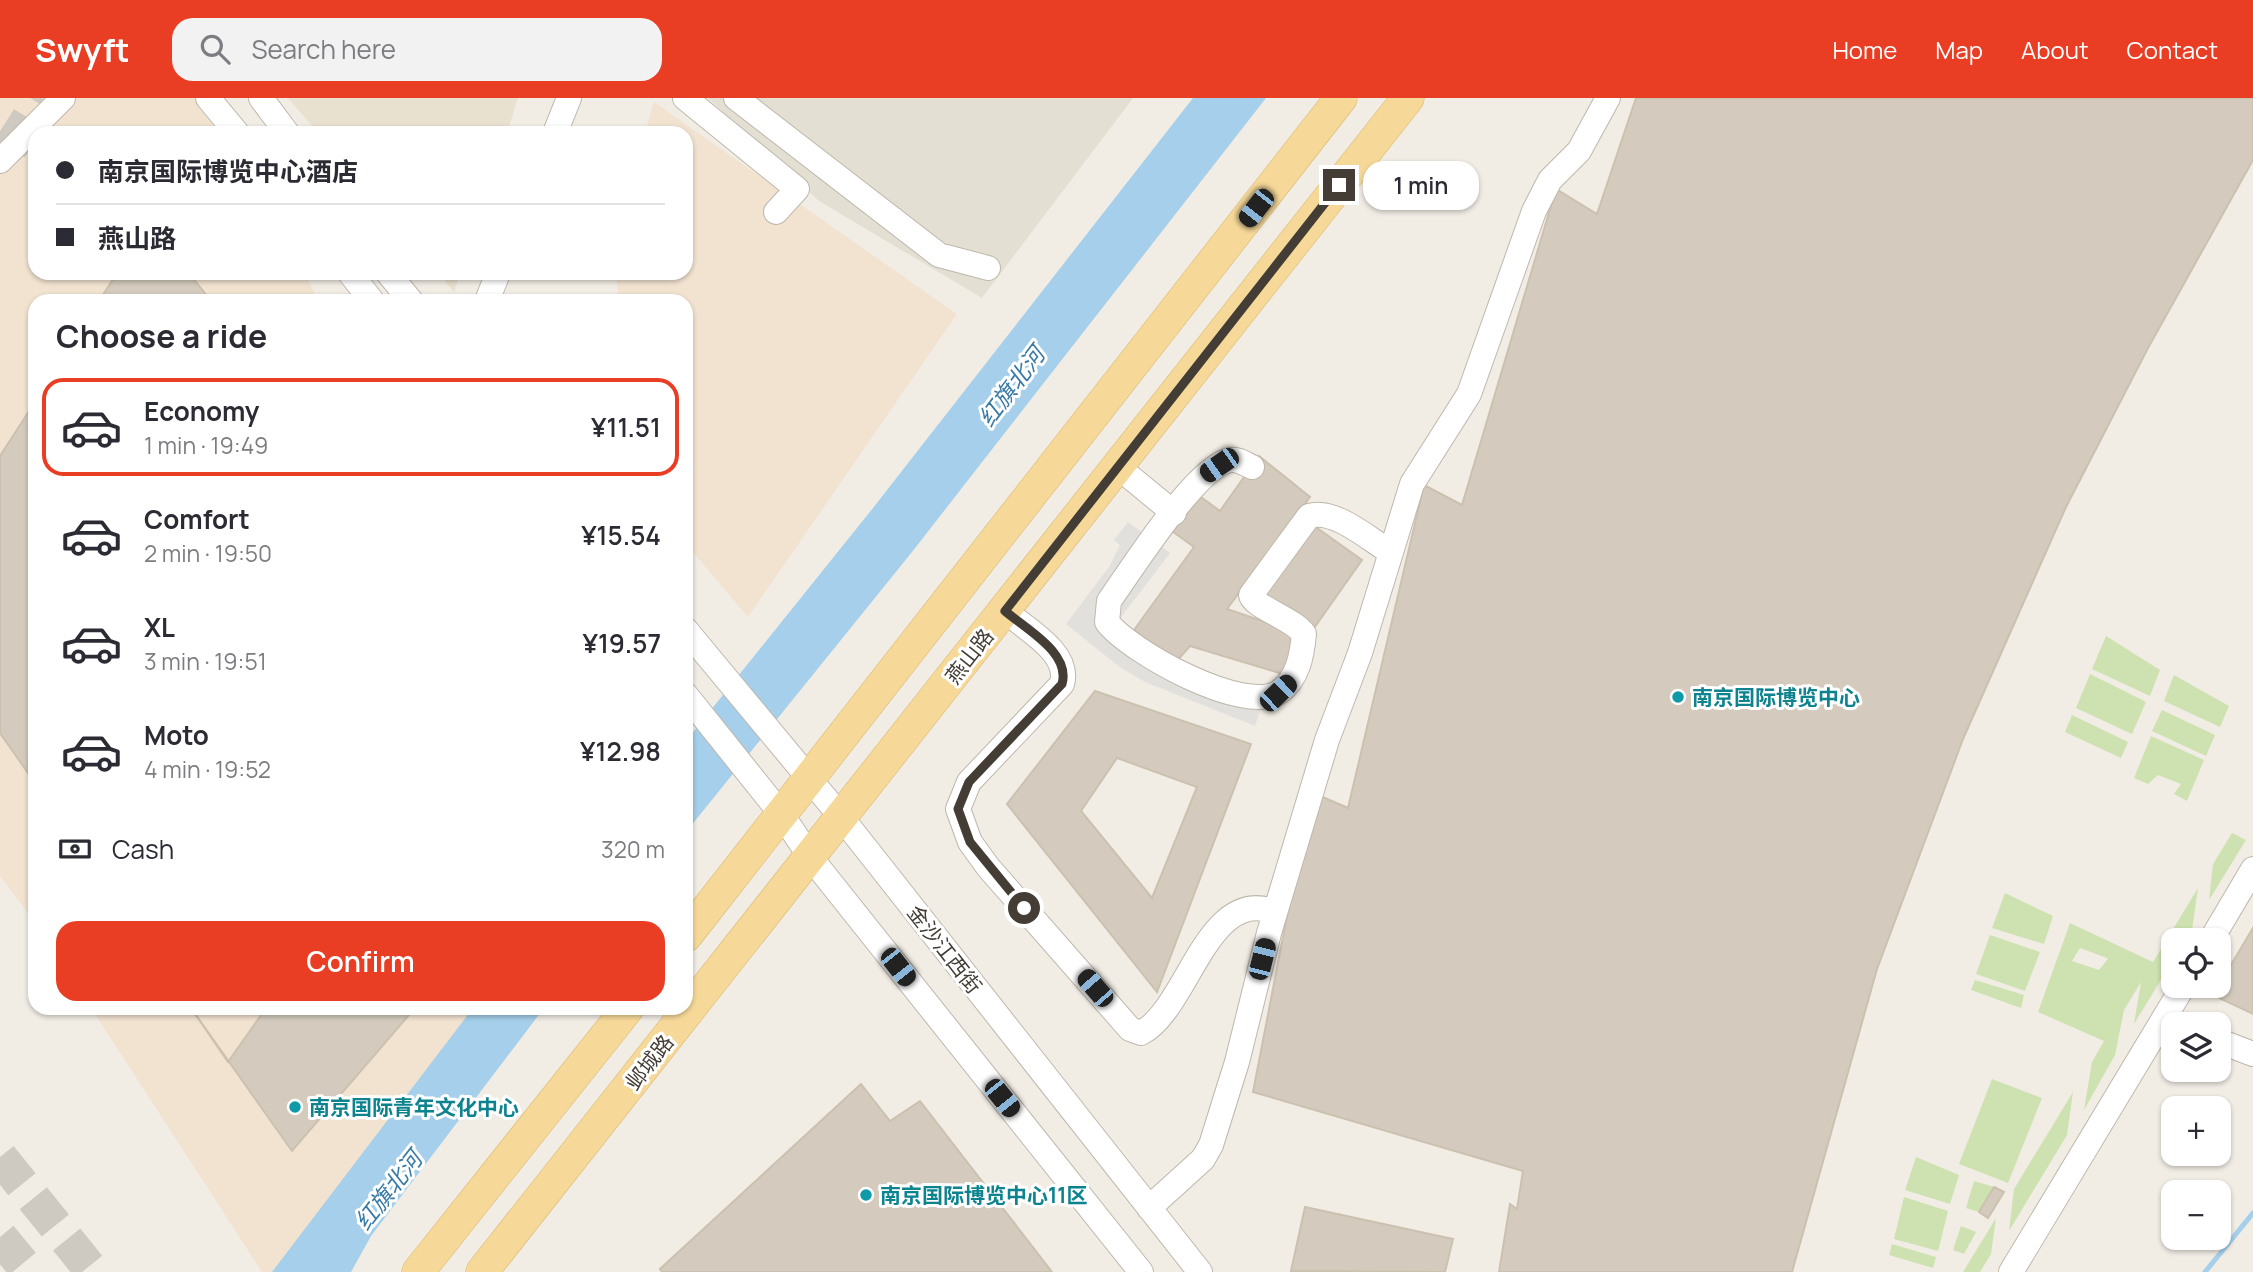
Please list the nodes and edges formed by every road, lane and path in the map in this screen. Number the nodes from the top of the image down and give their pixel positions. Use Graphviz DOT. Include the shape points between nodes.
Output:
graph roads {
  1 [pos="63,98"];
  2 [pos="208,98"];
  3 [pos="261,98"];
  4 [pos="569,98"];
  5 [pos="685,98"];
  6 [pos="736,98"];
  7 [pos="1341,98"];
  8 [pos="1408,98"];
  9 [pos="1608,98"];
  10 [pos="35,126"];
  11 [pos="231,126"];
  12 [pos="282,126"];
  13 [pos="558,126"];
  14 [pos="28,133"];
  15 [pos="0,161"];
  16 [pos="776,212"];
  17 [pos="988,268"];
  18 [pos="356,280"];
  19 [pos="394,280"];
  20 [pos="366,294"];
  21 [pos="405,294"];
  22 [pos="1118,467"];
  23 [pos="1252,467"];
  24 [pos="1174,513"];
  25 [pos="1390,552"];
  26 [pos="1005,611"];
  27 [pos="693,637"];
  28 [pos="693,704"];
  29 [pos="810,779"];
  30 [pos="782,815"];
  31 [pos="842,818"];
  32 [pos="811,858"];
  33 [pos="2253,869"];
  34 [pos="1218,904"];
  35 [pos="1275,912"];
  36 [pos="693,927"];
  37 [pos="2218,928"];
  38 [pos="1202,948"];
  39 [pos="693,1006"];
  40 [pos="622,1015"];
  41 [pos="686,1015"];
  42 [pos="2161,1033"];
  43 [pos="2231,1046"];
  44 [pos="2253,1054"];
  45 [pos="1149,1208"];
  46 [pos="418,1272"];
  47 [pos="482,1272"];
  48 [pos="1141,1272"];
  49 [pos="1200,1272"];
  50 [pos="2011,1272"];
  1 -- 10 [label="street"];
  2 -- 11 [label="street"];
  3 -- 12 [label="street"];
  4 -- 13 [label="street"];
  5 -- 16 [label="street" via="797,189"];
  6 -- 17 [label="street" via="939,255"];
  7 -- 29 [label="main road"];
  8 -- 22 [label="main road, 燕山路"];
  9 -- 25 [label="street" via="1579,151 1550,180 1534,211 1469,394 1412,484"];
  14 -- 15 [label="street"];
  18 -- 20 [label="street"];
  19 -- 21 [label="street"];
  22 -- 24 [label="street"];
  22 -- 26 [label="main road, 燕山路"];
  23 -- 24 [label="street" via="1231,460 1219,465 1194,484"];
  24 -- 25 [label="street" via="1109,601 1107,622 1134,649 1177,673 1258,698 1278,693 1291,680 1302,657 1304,634 1279,614 1256,604 1251,595 1309,516 1334,518"];
  25 -- 35 [label="street"];
  26 -- 31 [label="main road, 燕山路"];
  26 -- 38 [label="street" via="1058,656 1065,674 1062,684 964,789 958,809 970,842 1130,1029 1141,1032 1155,1026"];
  27 -- 29 [label="street, 金沙江西街"];
  28 -- 30 [label="street"];
  29 -- 30 [label="main road"];
  29 -- 31 [label="street, 金沙江西街"];
  30 -- 32 [label="street"];
  30 -- 36 [label="main road"];
  31 -- 32 [label="main road, 邺城路"];
  31 -- 45 [label="street, 金沙江西街"];
  32 -- 39 [label="main road, 邺城路"];
  32 -- 48 [label="street"];
  33 -- 37 [label="street"];
  34 -- 38 [label="street"];
  35 -- 38 [label="street" via="1246,910 1224,922"];
  35 -- 45 [label="street" via="1211,1145 1203,1159"];
  40 -- 46 [label="main road"];
  41 -- 47 [label="main road, 邺城路"];
  42 -- 50 [label="street"];
  43 -- 44 [label="street"];
  45 -- 49 [label="street, 金沙江西街"];
}
